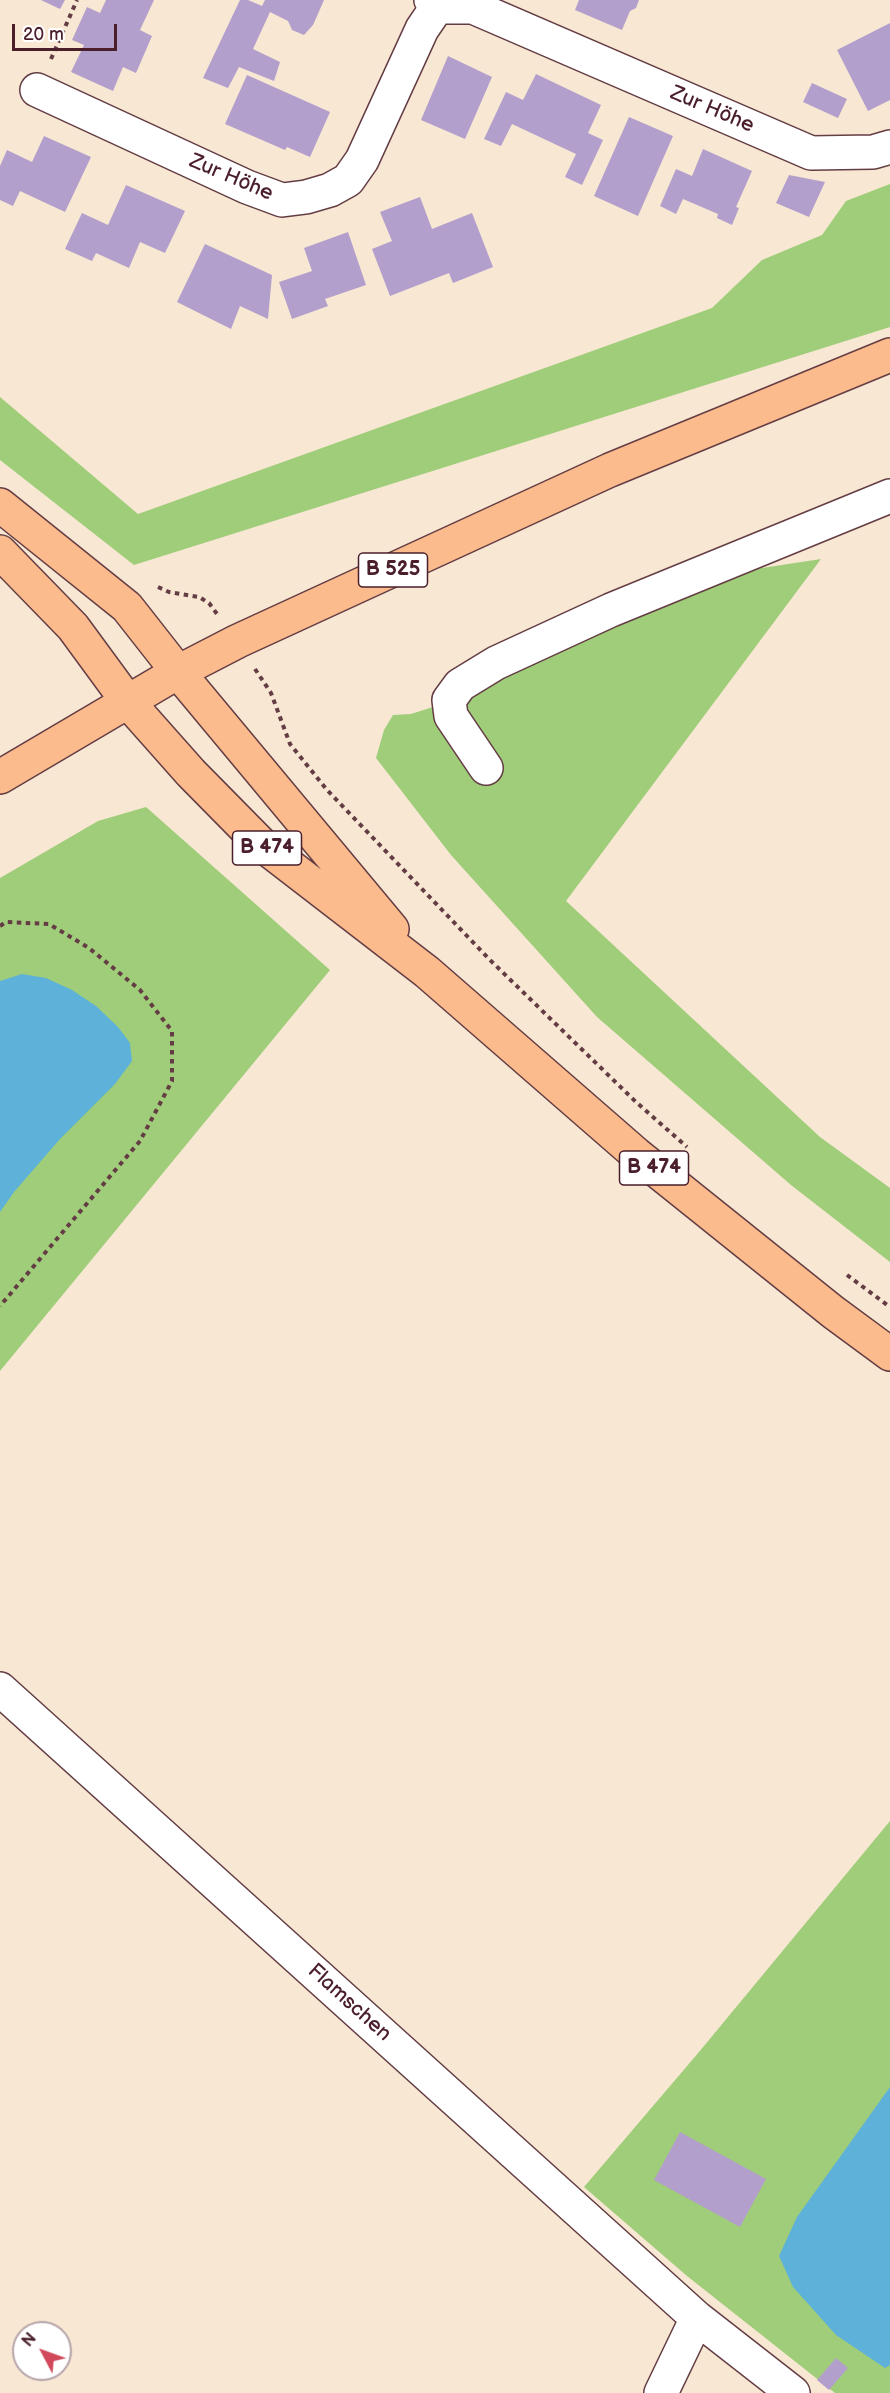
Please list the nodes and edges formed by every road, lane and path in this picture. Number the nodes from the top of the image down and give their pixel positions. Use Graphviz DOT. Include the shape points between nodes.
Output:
graph roads {
  1 [pos="77,0"];
  2 [pos="434,4"];
  3 [pos="37,90"];
  4 [pos="890,147"];
  5 [pos="890,355"];
  6 [pos="890,496"];
  7 [pos="0,505"];
  8 [pos="0,552"];
  9 [pos="237,641"];
  10 [pos="178,672"];
  11 [pos="128,702"];
  12 [pos="486,768"];
  13 [pos="0,777"];
  14 [pos="0,926"];
  15 [pos="427,972"];
  16 [pos="695,1154"];
  17 [pos="844,1273"];
  18 [pos="0,1306"];
  19 [pos="890,1307"];
  20 [pos="890,1354"];
  21 [pos="0,1689"];
  22 [pos="697,2318"];
  23 [pos="662,2393"];
  24 [pos="793,2393"];
  1 -- 3 [label="path"];
  2 -- 3 [label="street, Zur Höhe" via="362,160 348,180 306,197 282,200 247,187"];
  2 -- 4 [label="street, Zur Höhe" via="473,7 811,153 873,152"];
  5 -- 9 [label="main road, B 525" via="610,470"];
  6 -- 12 [label="street" via="611,610 496,663 459,685 449,700 451,716"];
  7 -- 10 [label="main road, B 474" via="127,607"];
  8 -- 11 [label="main road, B 474" via="73,627"];
  9 -- 10 [label="main road, B 525"];
  9 -- 16 [label="path" via="271,693 290,744 327,790 490,960"];
  10 -- 11 [label="main road, B 525"];
  10 -- 15 [label="main road, B 474"];
  11 -- 13 [label="main road, B 525"];
  11 -- 15 [label="main road, B 474" via="261,844"];
  14 -- 18 [label="path" via="6,922 49,924 89,948 140,990 172,1031 172,1081 140,1141"];
  15 -- 20 [label="main road, B 474" via="645,1161"];
  17 -- 19 [label="path"];
  21 -- 22 [label="street, Flamschen"];
  22 -- 23 [label="street"];
  22 -- 24 [label="street, Flamschen"];
}
